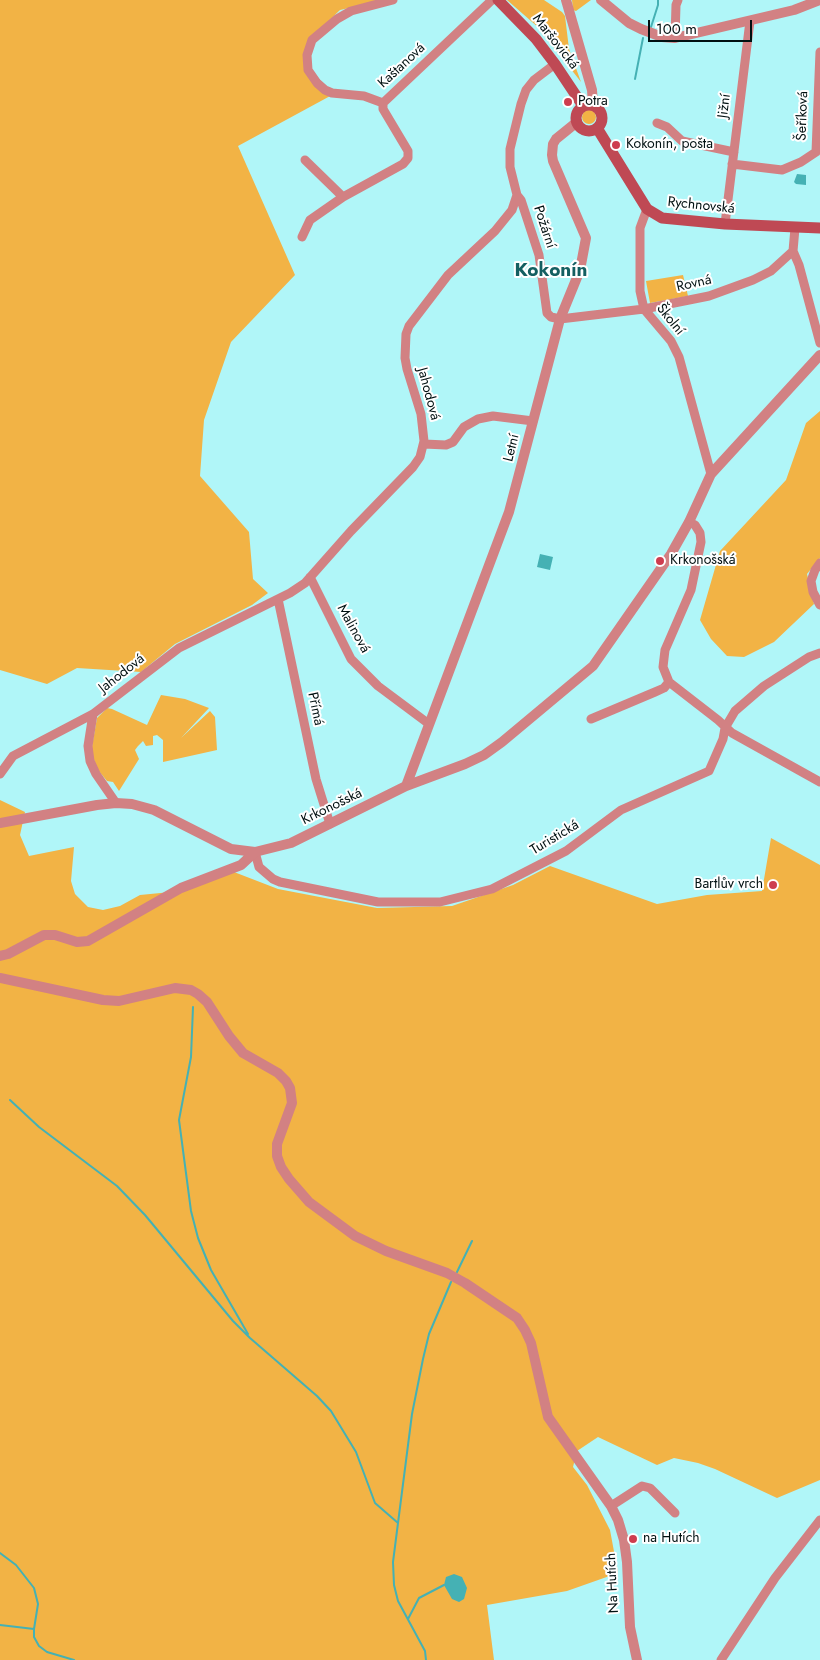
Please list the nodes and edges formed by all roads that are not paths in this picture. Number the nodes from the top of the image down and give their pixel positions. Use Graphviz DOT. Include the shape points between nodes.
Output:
graph roads {
  1 [pos="393,0"];
  2 [pos="492,0"];
  3 [pos="498,0"];
  4 [pos="566,0"];
  5 [pos="601,0"];
  6 [pos="678,0"];
  7 [pos="820,0"];
  8 [pos="750,21"];
  9 [pos="675,38"];
  10 [pos="820,52"];
  11 [pos="555,64"];
  12 [pos="819,78"];
  13 [pos="383,103"];
  14 [pos="588,106"];
  15 [pos="577,122"];
  16 [pos="657,123"];
  17 [pos="597,128"];
  18 [pos="734,152"];
  19 [pos="818,153"];
  20 [pos="305,160"];
  21 [pos="732,164"];
  22 [pos="517,195"];
  23 [pos="343,197"];
  24 [pos="647,209"];
  25 [pos="725,224"];
  26 [pos="817,226"];
  27 [pos="795,228"];
  28 [pos="302,237"];
  29 [pos="794,251"];
  30 [pos="644,309"];
  31 [pos="560,319"];
  32 [pos="820,343"];
  33 [pos="820,355"];
  34 [pos="533,422"];
  35 [pos="424,444"];
  36 [pos="711,474"];
  37 [pos="689,522"];
  38 [pos="820,563"];
  39 [pos="310,576"];
  40 [pos="278,599"];
  41 [pos="820,605"];
  42 [pos="820,653"];
  43 [pos="669,682"];
  44 [pos="93,714"];
  45 [pos="591,718"];
  46 [pos="429,724"];
  47 [pos="725,728"];
  48 [pos="0,774"];
  49 [pos="820,782"];
  50 [pos="406,786"];
  51 [pos="116,803"];
  52 [pos="0,823"];
  53 [pos="330,824"];
  54 [pos="255,852"];
  55 [pos="0,956"];
  56 [pos="0,978"];
  57 [pos="611,1506"];
  58 [pos="675,1513"];
  59 [pos="819,1522"];
  60 [pos="637,1660"];
  61 [pos="721,1660"];
  1 -- 13 [label="street" via="351,11 337,19 312,40 307,56 308,70 325,90 364,96"];
  2 -- 13 [label="street, Kaštanová"];
  3 -- 11 [label="main road, Maršovická"];
  4 -- 14 [label="street" via="592,90"];
  5 -- 9 [label="street" via="629,23 662,37"];
  6 -- 9 [label="street"];
  7 -- 8 [label="street"];
  8 -- 9 [label="street"];
  8 -- 18 [label="street, Jižní"];
  10 -- 12 [label="street, Šeříková"];
  11 -- 14 [label="main road, Maršovická"];
  11 -- 22 [label="street" via="534,80 520,104 510,149 510,167"];
  12 -- 19 [label="street, Šeříková"];
  13 -- 23 [label="street, Kaštanová" via="408,151 408,158 403,164"];
  14 -- 15 [label="main road" via="577,113"];
  14 -- 17 [label="main road, Maršovická" via="599,109 602,117"];
  15 -- 17 [label="main road" via="584,130"];
  15 -- 31 [label="street, Letní" via="560,134 552,150 553,161 586,238 580,270"];
  16 -- 18 [label="street" via="668,127 682,141"];
  17 -- 24 [label="main road, Rychnovská"];
  18 -- 21 [label="street, Jižní"];
  19 -- 21 [label="street, Šeříková" via="782,170"];
  20 -- 23 [label="street"];
  21 -- 25 [label="street, Jižní"];
  22 -- 31 [label="street, Požární" via="539,255 547,313"];
  22 -- 35 [label="street, Jahodová" via="512,210 495,231 448,275 406,334 405,358 421,414"];
  23 -- 28 [label="street" via="310,220"];
  24 -- 25 [label="main road, Rychnovská" via="662,218"];
  24 -- 30 [label="street, Školní" via="640,228 640,291"];
  25 -- 27 [label="main road, Rychnovská"];
  26 -- 27 [label="main road, Rychnovská"];
  27 -- 29 [label="street"];
  29 -- 30 [label="street, Rovná" via="771,271 731,289"];
  29 -- 32 [label="street"];
  30 -- 31 [label="street, Rovná"];
  30 -- 36 [label="street, Školní" via="676,350"];
  31 -- 34 [label="street, Letní"];
  33 -- 36 [label="street, Krkonošská"];
  34 -- 35 [label="street" via="493,416 478,419 464,427 453,442 446,445"];
  34 -- 46 [label="street, Letní" via="500,537"];
  35 -- 39 [label="street, Jahodová" via="413,467"];
  36 -- 37 [label="street, Krkonošská"];
  37 -- 43 [label="street" via="695,525 702,542 691,590 665,650 663,667"];
  37 -- 50 [label="street, Krkonošská" via="672,554 593,666 484,755"];
  38 -- 41 [label="street" via="812,581 813,592"];
  39 -- 40 [label="street, Jahodová" via="305,583"];
  39 -- 46 [label="street, Malinová" via="351,658 378,686"];
  40 -- 44 [label="street, Jahodová" via="179,648"];
  40 -- 53 [label="street, Přímá" via="314,771"];
  42 -- 47 [label="street, Turistická" via="764,686 736,711"];
  43 -- 45 [label="street" via="656,692"];
  43 -- 47 [label="street"];
  44 -- 48 [label="street, Jahodová" via="13,756"];
  44 -- 51 [label="street" via="88,746 90,761"];
  46 -- 50 [label="street, Letní"];
  47 -- 49 [label="street"];
  47 -- 54 [label="street, Turistická" via="709,770 621,810 566,851 474,895 440,902 378,902 280,882 259,867"];
  50 -- 53 [label="street, Krkonošská"];
  51 -- 52 [label="street, Krkonošská"];
  51 -- 54 [label="street, Krkonošská" via="154,810 225,846"];
  53 -- 54 [label="street, Krkonošská" via="282,846"];
  54 -- 55 [label="street" via="241,865 181,888 88,941 44,935"];
  56 -- 57 [label="street, Na Hutích" via="103,1000 119,1001 176,988 198,994 243,1053 278,1073 290,1088 292,1103 276,1150 289,1179 309,1202 355,1236 447,1273 517,1318 531,1343 548,1417"];
  57 -- 58 [label="street" via="642,1486 650,1488"];
  57 -- 60 [label="street, Na Hutích" via="624,1540 630,1628"];
  59 -- 61 [label="street" via="775,1578"];
}
